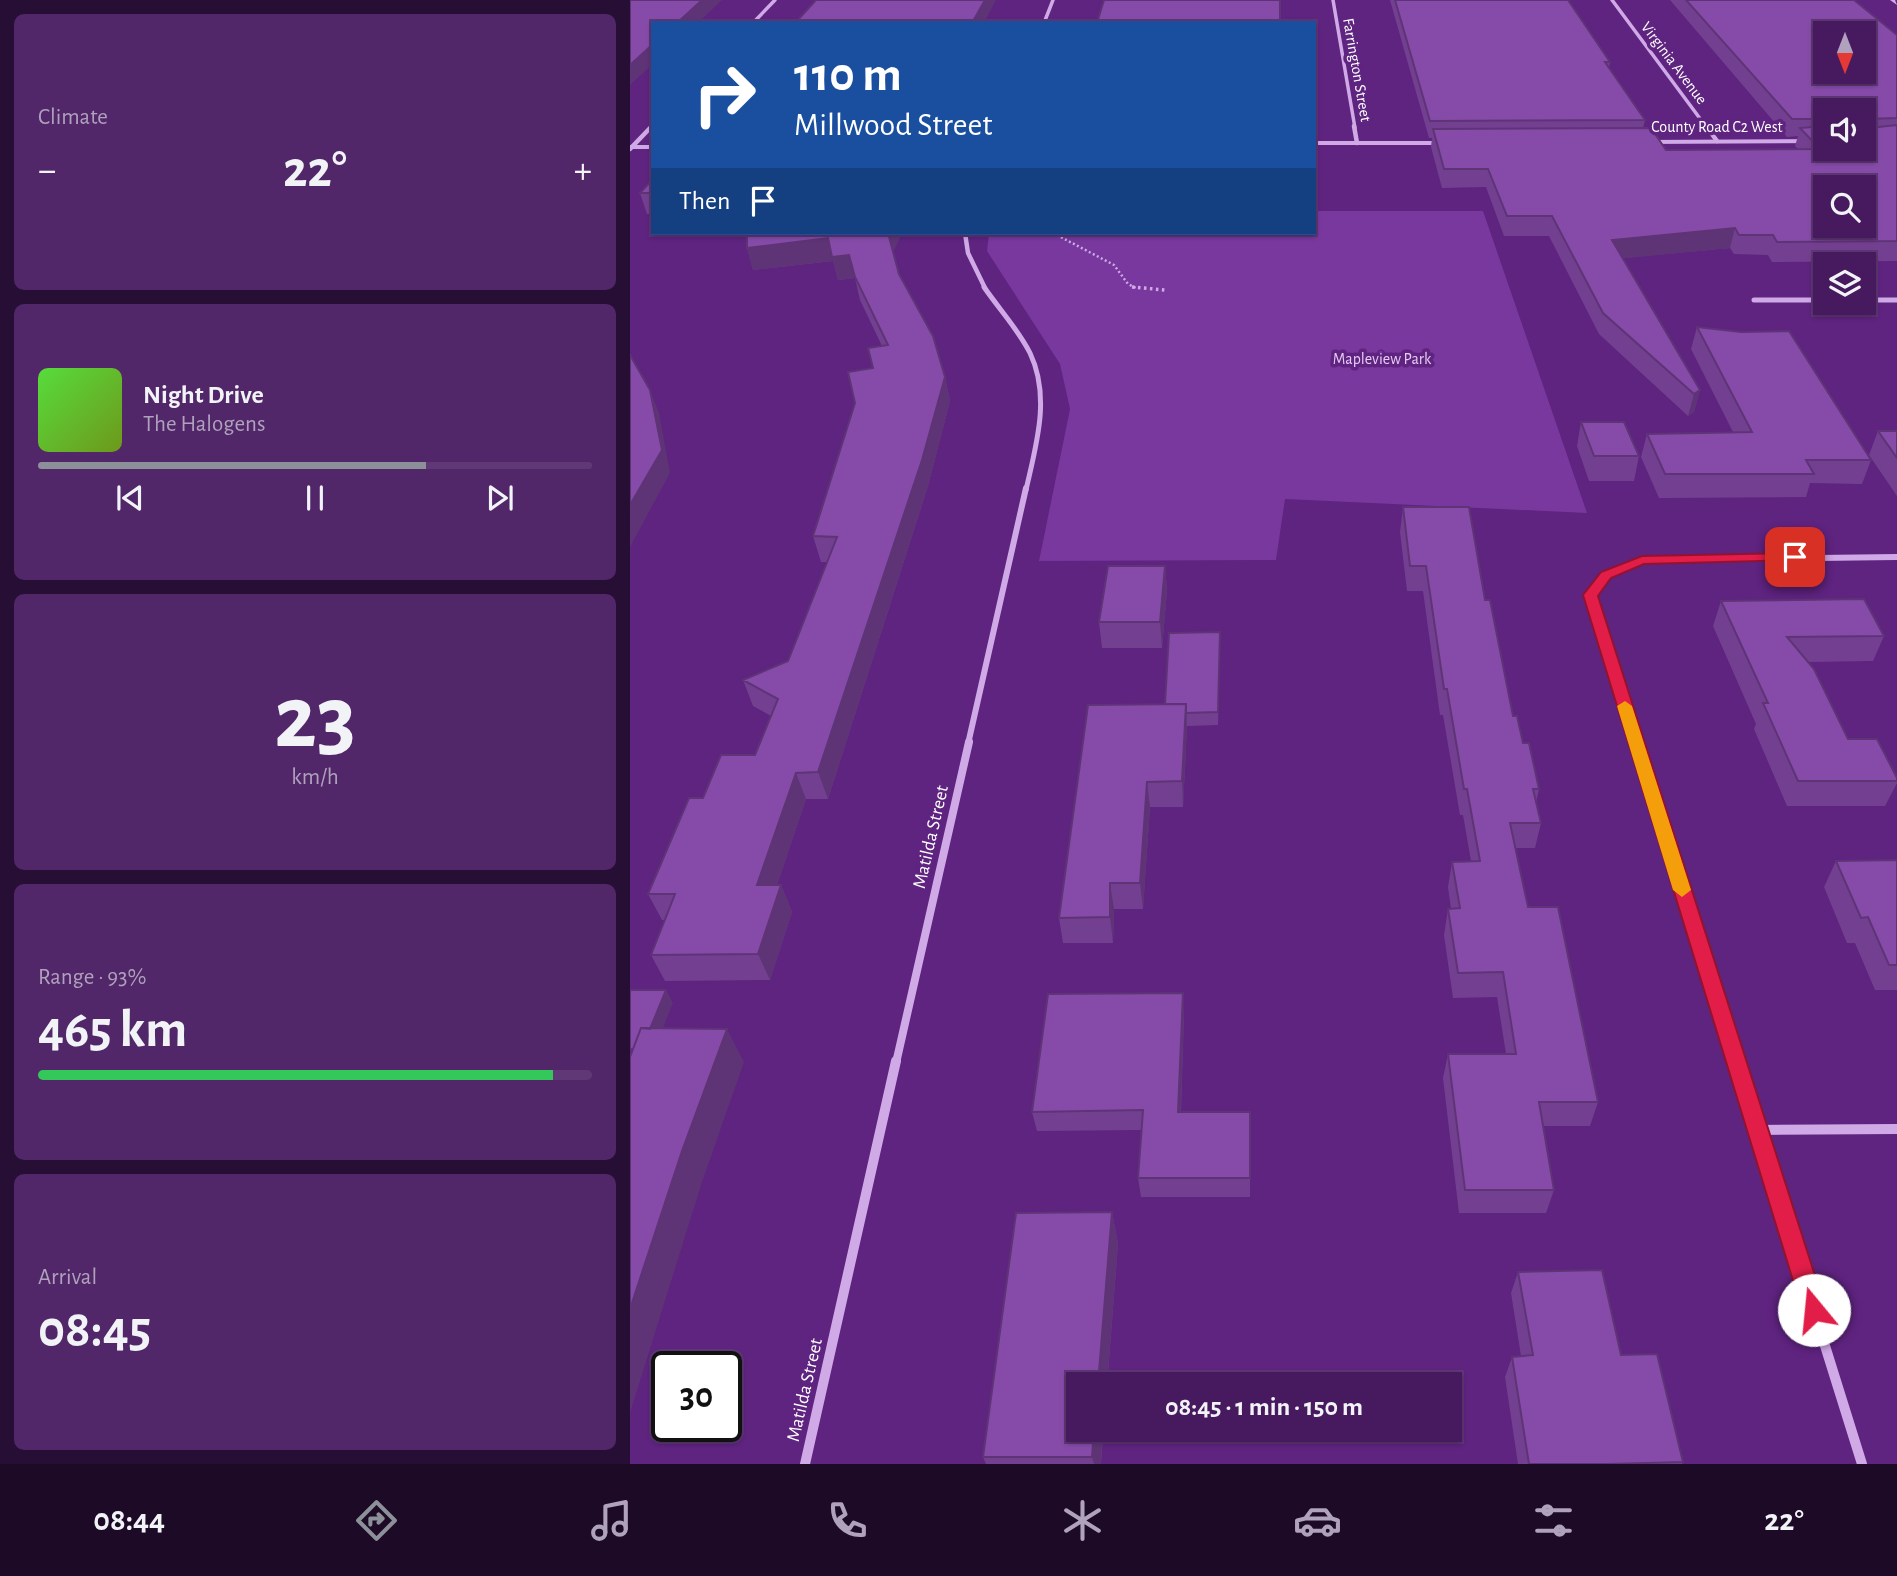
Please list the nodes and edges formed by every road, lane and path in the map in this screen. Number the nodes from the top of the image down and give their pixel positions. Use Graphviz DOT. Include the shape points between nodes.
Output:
graph roads {
  1 [pos="775,0"];
  2 [pos="1054,0"];
  3 [pos="1333,0"];
  4 [pos="1612,0"];
  5 [pos="1892,0"];
  6 [pos="1897,4"];
  7 [pos="754,21"];
  8 [pos="1045,21"];
  9 [pos="651,127"];
  10 [pos="1717,141"];
  11 [pos="1813,141"];
  12 [pos="1634,142"];
  13 [pos="1357,143"];
  14 [pos="1454,143"];
  15 [pos="1316,144"];
  16 [pos="651,147"];
  17 [pos="631,148"];
  18 [pos="965,235"];
  19 [pos="1057,235"];
  20 [pos="1165,290"];
  21 [pos="1754,300"];
  22 [pos="1813,300"];
  23 [pos="1876,300"];
  24 [pos="1897,300"];
  25 [pos="1897,557"];
  26 [pos="1897,1129"];
  27 [pos="1758,1130"];
  28 [pos="804,1464"];
  29 [pos="1862,1464"];
  1 -- 7 [label="street"];
  2 -- 8 [label="street"];
  3 -- 13 [label="street, Farrington Street"];
  4 -- 10 [label="street, Virginia Avenue"];
  5 -- 6 [label="street"];
  9 -- 17 [label="street"];
  10 -- 11 [label="street, County Road C2 West"];
  10 -- 12 [label="street, County Road C2 West"];
  13 -- 14 [label="street"];
  13 -- 15 [label="street"];
  16 -- 17 [label="street"];
  18 -- 28 [label="street, Matilda Street" via="967,256 977,275 1036,369 1042,398 1039,432"];
  19 -- 20 [label="path" via="1114,265 1135,288"];
  21 -- 22 [label="street"];
  23 -- 24 [label="street"];
  25 -- 27 [label="street" via="1642,560 1606,575 1590,595"];
  26 -- 27 [label="street"];
  27 -- 29 [label="street"];
}
